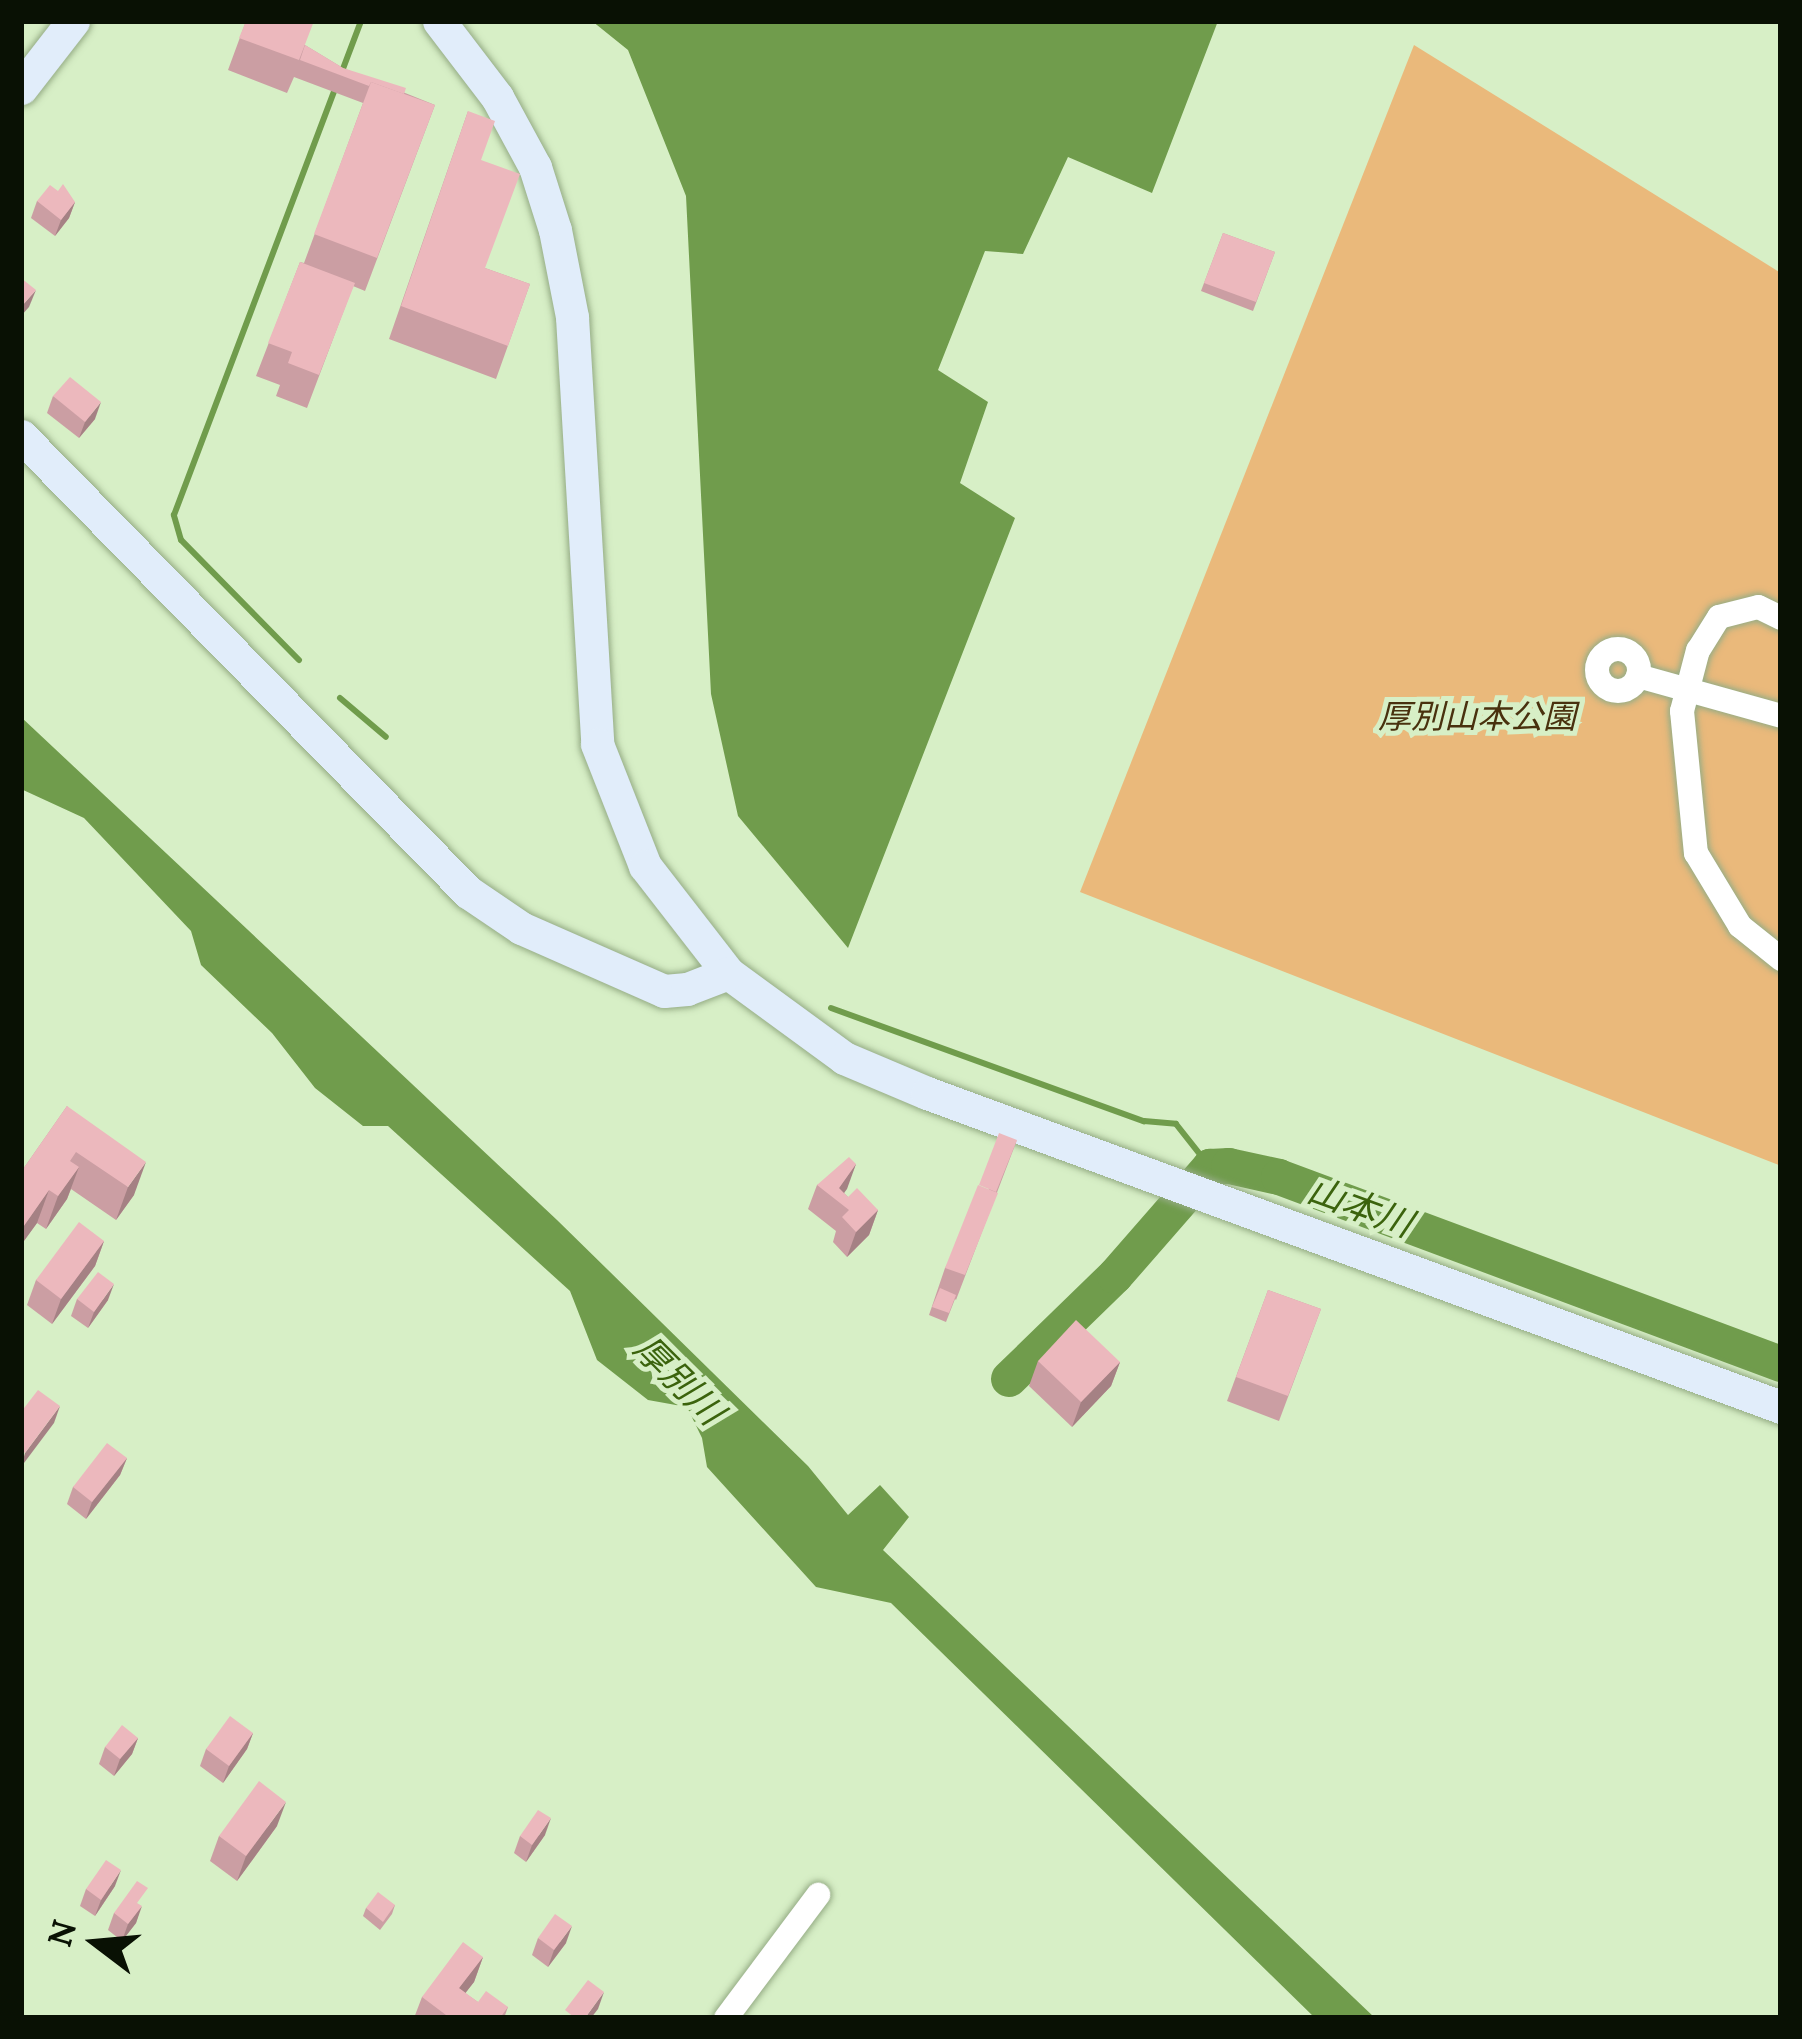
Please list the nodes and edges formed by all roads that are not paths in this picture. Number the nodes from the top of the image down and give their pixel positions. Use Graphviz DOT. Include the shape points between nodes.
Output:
graph roads {
  1 [pos="73,21"];
  2 [pos="440,21"];
  3 [pos="21,88"];
  4 [pos="21,436"];
  5 [pos="1781,618"];
  6 [pos="1638,676"];
  7 [pos="1687,689"];
  8 [pos="1781,716"];
  9 [pos="1781,959"];
  10 [pos="728,973"];
  11 [pos="1781,1407"];
  12 [pos="818,1894"];
  13 [pos="726,2018"];
  1 -- 3 [label="street"];
  2 -- 10 [label="street" via="497,97 535,166 555,230 572,317 597,744 645,866"];
  4 -- 10 [label="street" via="468,892 520,928 664,991"];
  5 -- 7 [label="street" via="1758,607 1722,614 1705,631"];
  6 -- 7 [label="street"];
  7 -- 8 [label="street"];
  7 -- 9 [label="street" via="1696,854 1736,921"];
  10 -- 11 [label="street" via="844,1058"];
  12 -- 13 [label="street"];
}
